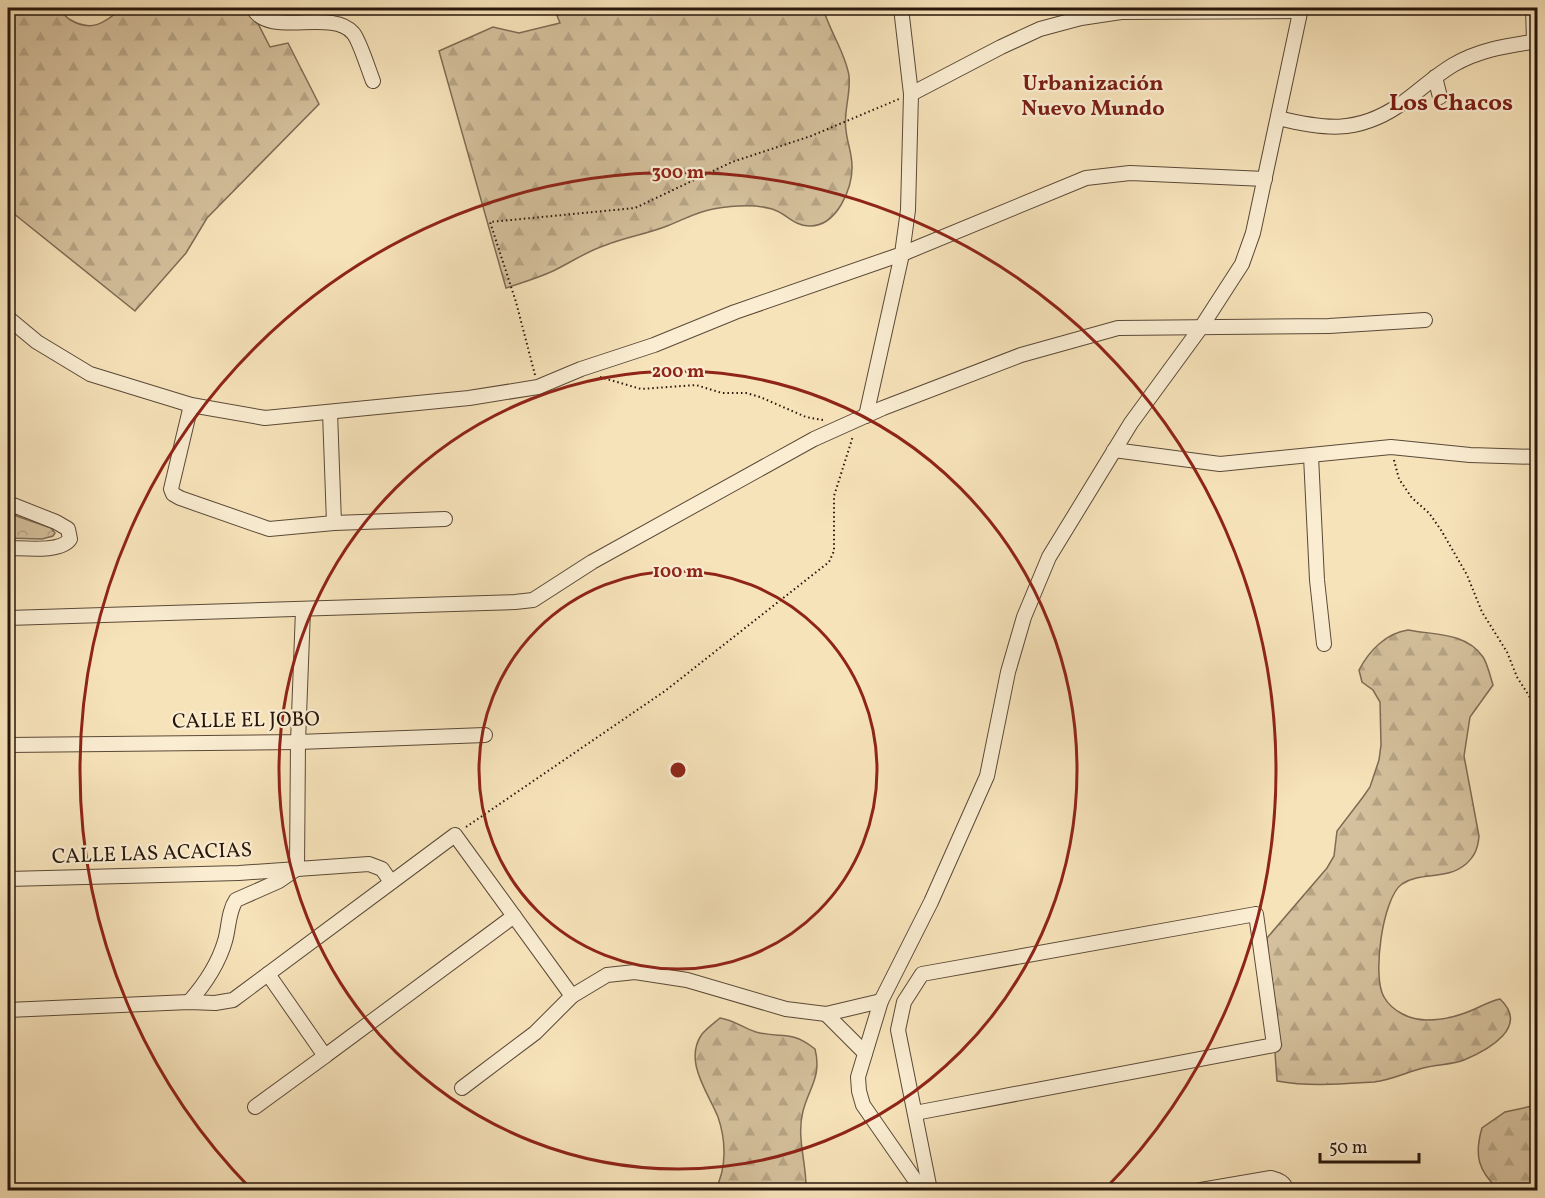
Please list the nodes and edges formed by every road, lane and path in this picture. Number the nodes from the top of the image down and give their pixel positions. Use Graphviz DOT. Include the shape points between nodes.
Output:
graph roads {
  1 [pos="253,8"];
  2 [pos="901,8"];
  3 [pos="1533,8"];
  4 [pos="1301,9"];
  5 [pos="1536,41"];
  6 [pos="1435,77"];
  7 [pos="373,81"];
  8 [pos="910,94"];
  9 [pos="1440,97"];
  10 [pos="1278,118"];
  11 [pos="1265,179"];
  12 [pos="902,254"];
  13 [pos="8,318"];
  14 [pos="1425,320"];
  15 [pos="1202,326"];
  16 [pos="581,369"];
  17 [pos="538,387"];
  18 [pos="192,405"];
  19 [pos="330,412"];
  20 [pos="863,418"];
  21 [pos="828,420"];
  22 [pos="1391,447"];
  23 [pos="1114,450"];
  24 [pos="1311,456"];
  25 [pos="1538,457"];
  26 [pos="8,503"];
  27 [pos="445,519"];
  28 [pos="334,523"];
  29 [pos="8,548"];
  30 [pos="303,610"];
  31 [pos="8,618"];
  32 [pos="1324,644"];
  33 [pos="1538,710"];
  34 [pos="485,735"];
  35 [pos="298,742"];
  36 [pos="8,745"];
  37 [pos="454,835"];
  38 [pos="297,869"];
  39 [pos="8,879"];
  40 [pos="392,882"];
  41 [pos="514,916"];
  42 [pos="268,975"];
  43 [pos="572,996"];
  44 [pos="881,1001"];
  45 [pos="189,1002"];
  46 [pos="8,1010"];
  47 [pos="826,1014"];
  48 [pos="865,1053"];
  49 [pos="325,1056"];
  50 [pos="462,1088"];
  51 [pos="255,1107"];
  52 [pos="915,1113"];
  53 [pos="922,1191"];
  54 [pos="930,1191"];
  55 [pos="1201,1191"];
  56 [pos="1286,1191"];
  1 -- 7 [label="street" via="256,15 273,23 337,24 353,32"];
  2 -- 8 [label="street"];
  3 -- 5 [label="street"];
  4 -- 8 [label="street" via="1121,12 1080,18 1040,29"];
  4 -- 10 [label="street"];
  5 -- 6 [label="street" via="1495,47"];
  6 -- 9 [label="street"];
  6 -- 10 [label="street" via="1397,107 1363,123 1316,127"];
  8 -- 12 [label="street" via="909,210"];
  8 -- 17 [label="path" via="812,136 732,162 635,208 490,222 520,313"];
  10 -- 11 [label="street"];
  11 -- 12 [label="street" via="1130,173 1086,178"];
  11 -- 15 [label="street" via="1242,264"];
  12 -- 16 [label="street"];
  12 -- 20 [label="street"];
  13 -- 18 [label="street" via="37,342 90,374"];
  14 -- 15 [label="street" via="1329,326"];
  15 -- 20 [label="street" via="1118,328 1091,335 1021,355"];
  15 -- 23 [label="street"];
  16 -- 17 [label="street"];
  16 -- 21 [label="path" via="641,389 696,385 722,393 746,393 806,417"];
  17 -- 19 [label="street"];
  18 -- 19 [label="street" via="265,418"];
  18 -- 28 [label="street" via="171,484 173,494 269,529"];
  19 -- 28 [label="street"];
  20 -- 30 [label="street" via="814,439 592,562 533,600"];
  20 -- 37 [label="path" via="834,496 834,551 829,562 665,691"];
  22 -- 24 [label="street"];
  22 -- 25 [label="street"];
  22 -- 33 [label="path" via="1399,478 1441,530"];
  23 -- 24 [label="street" via="1220,464"];
  23 -- 44 [label="street" via="1049,557 1024,617 1008,672 987,776 931,902"];
  24 -- 32 [label="street"];
  26 -- 29 [label="street" via="56,522 68,529 70,539 55,548"];
  27 -- 28 [label="street"];
  30 -- 31 [label="street"];
  30 -- 35 [label="street"];
  34 -- 35 [label="street, CALLE EL JOBO"];
  35 -- 36 [label="street, CALLE EL JOBO"];
  35 -- 38 [label="street"];
  37 -- 40 [label="street"];
  37 -- 41 [label="street"];
  38 -- 39 [label="street, CALLE LAS ACACIAS"];
  38 -- 40 [label="street, CALLE LAS ACACIAS" via="369,864 382,869"];
  38 -- 45 [label="street" via="236,900 215,967"];
  40 -- 42 [label="street"];
  41 -- 43 [label="street"];
  41 -- 49 [label="street"];
  42 -- 45 [label="street" via="233,1000 215,1004"];
  42 -- 49 [label="street"];
  43 -- 47 [label="street" via="607,975 635,972 687,980 786,1009"];
  43 -- 50 [label="street" via="535,1033"];
  44 -- 47 [label="street"];
  44 -- 48 [label="street"];
  45 -- 46 [label="street"];
  47 -- 48 [label="street"];
  48 -- 53 [label="street" via="858,1077 863,1105"];
  49 -- 51 [label="street"];
  52 -- 52 [label="street" via="898,1030 904,1002 922,974 1257,914 1274,1046"];
  52 -- 54 [label="street"];
  55 -- 56 [label="street" via="1271,1178 1282,1182"];
}
